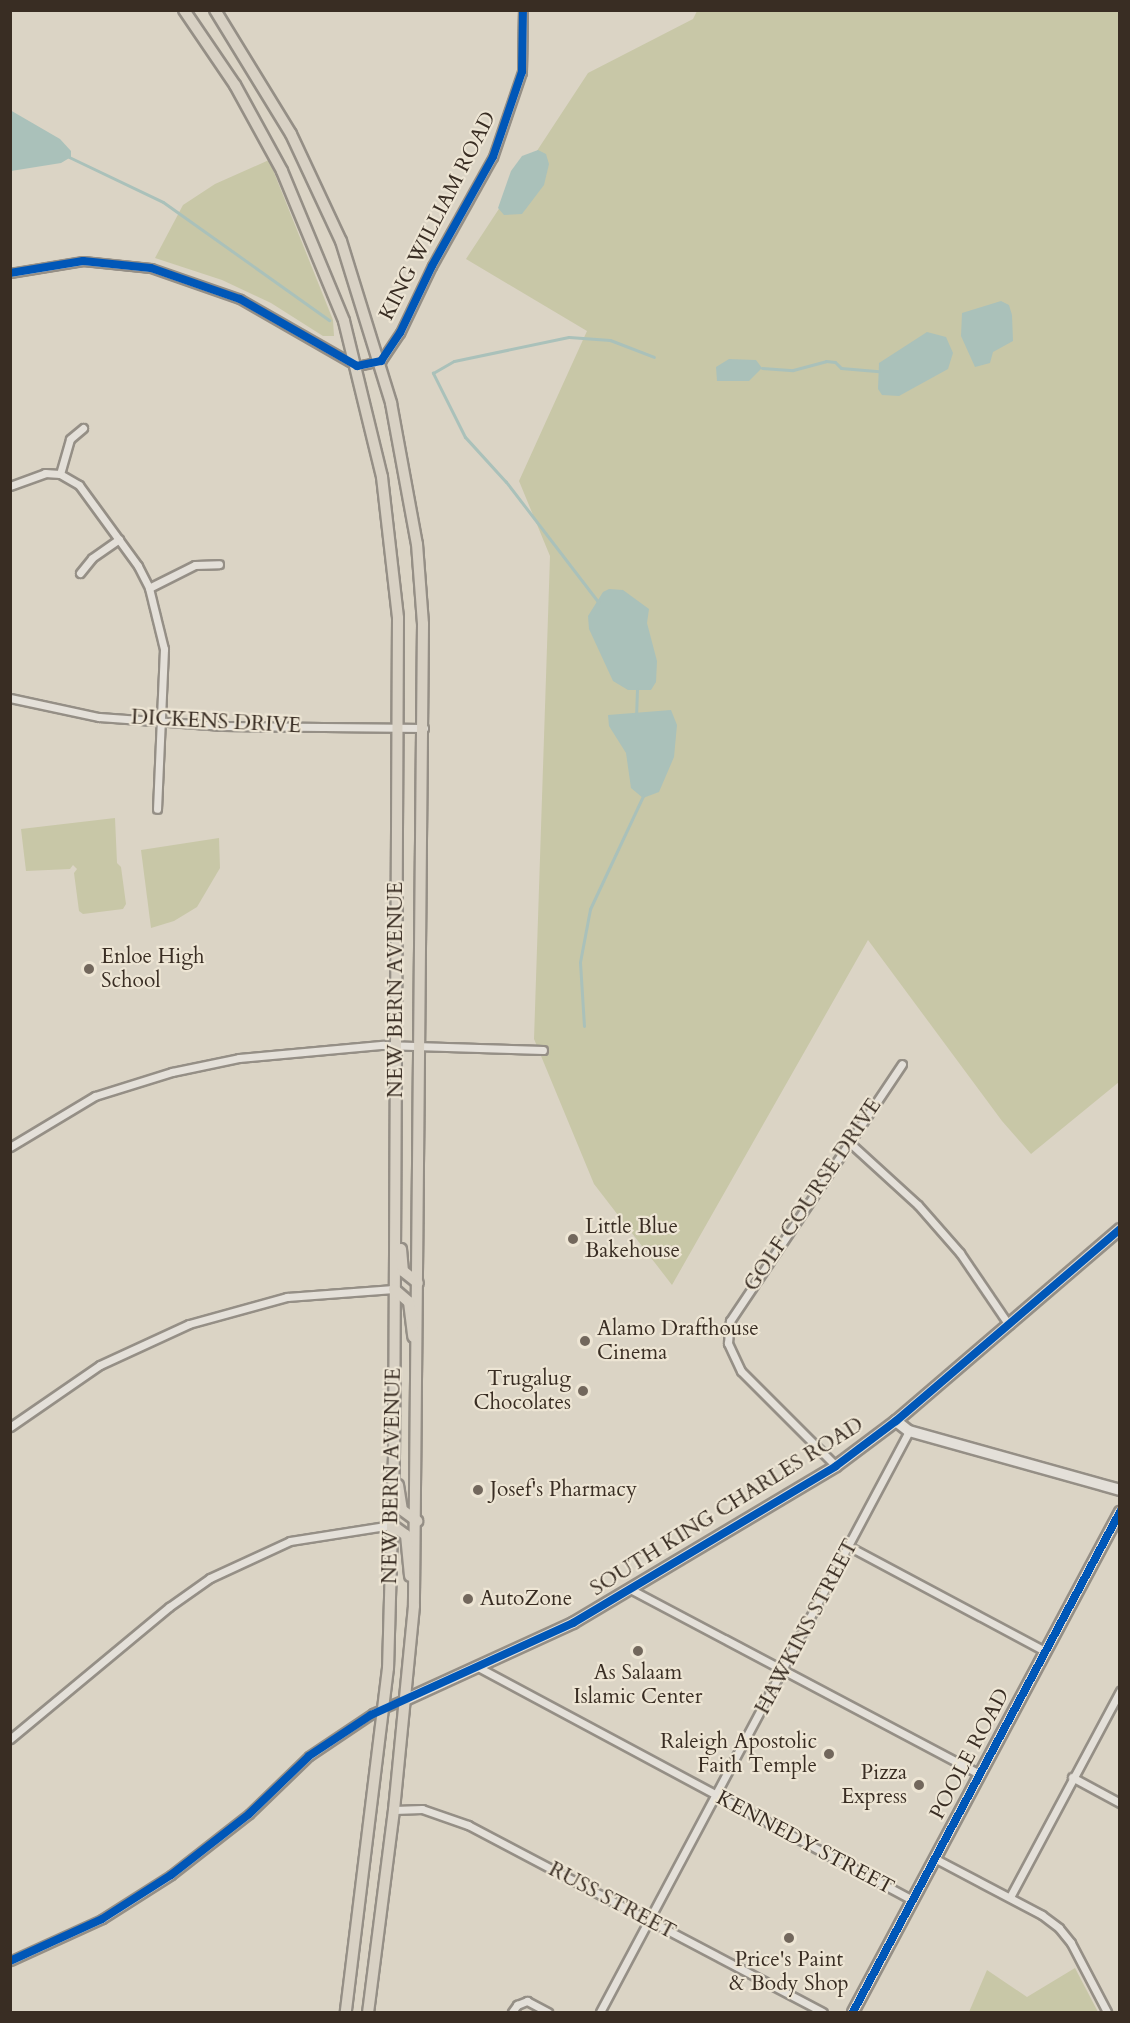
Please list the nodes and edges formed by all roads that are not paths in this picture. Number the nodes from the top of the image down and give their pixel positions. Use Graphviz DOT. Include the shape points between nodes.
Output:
graph roads {
  1 [pos="184,10"];
  2 [pos="215,10"];
  3 [pos="523,10"];
  4 [pos="10,273"];
  5 [pos="381,361"];
  6 [pos="357,366"];
  7 [pos="83,428"];
  8 [pos="60,474"];
  9 [pos="10,486"];
  10 [pos="119,539"];
  11 [pos="219,564"];
  12 [pos="80,573"];
  13 [pos="149,588"];
  14 [pos="10,698"];
  15 [pos="161,721"];
  16 [pos="399,728"];
  17 [pos="424,728"];
  18 [pos="157,809"];
  19 [pos="396,1045"];
  20 [pos="421,1046"];
  21 [pos="543,1050"];
  22 [pos="902,1064"];
  23 [pos="850,1143"];
  24 [pos="10,1147"];
  25 [pos="394,1194"];
  26 [pos="1119,1229"];
  27 [pos="418,1283"];
  28 [pos="394,1289"];
  29 [pos="1009,1325"];
  30 [pos="418,1367"];
  31 [pos="394,1418"];
  32 [pos="896,1421"];
  33 [pos="10,1427"];
  34 [pos="909,1431"];
  35 [pos="836,1466"];
  36 [pos="1119,1490"];
  37 [pos="1119,1512"];
  38 [pos="417,1521"];
  39 [pos="392,1525"];
  40 [pos="850,1547"];
  41 [pos="630,1589"];
  42 [pos="414,1606"];
  43 [pos="1045,1651"];
  44 [pos="476,1666"];
  45 [pos="784,1671"];
  46 [pos="1119,1691"];
  47 [pos="407,1699"];
  48 [pos="384,1708"];
  49 [pos="10,1739"];
  50 [pos="979,1774"];
  51 [pos="1072,1777"];
  52 [pos="717,1797"];
  53 [pos="1119,1803"];
  54 [pos="394,1810"];
  55 [pos="934,1858"];
  56 [pos="1010,1897"];
  57 [pos="913,1900"];
  58 [pos="651,1922"];
  59 [pos="10,1961"];
  60 [pos="346,2013"];
  61 [pos="368,2013"];
  62 [pos="513,2013"];
  63 [pos="548,2013"];
  64 [pos="600,2013"];
  65 [pos="823,2013"];
  66 [pos="853,2013"];
  67 [pos="1107,2013"];
  1 -- 6 [label="main road, NEW BERN AVENUE" via="235,86 282,171 318,251"];
  2 -- 5 [label="main road, NEW BERN AVENUE" via="262,82 310,173 341,241"];
  3 -- 5 [label="street, KING WILLIAM ROAD" via="522,72 493,157 432,266 400,333"];
  4 -- 6 [label="street" via="83,261 151,268 240,299"];
  5 -- 6 [label="street"];
  5 -- 17 [label="main road, NEW BERN AVENUE" via="417,544"];
  6 -- 16 [label="main road, NEW BERN AVENUE" via="391,535 398,618"];
  7 -- 8 [label="street" via="70,440"];
  8 -- 9 [label="street" via="36,474"];
  8 -- 10 [label="street" via="89,496"];
  10 -- 12 [label="street" via="92,558"];
  10 -- 13 [label="street"];
  11 -- 13 [label="street" via="195,566"];
  13 -- 15 [label="street" via="162,632"];
  14 -- 15 [label="street, DICKENS DRIVE" via="59,711"];
  15 -- 16 [label="street, DICKENS DRIVE" via="223,726"];
  15 -- 18 [label="street"];
  16 -- 17 [label="street, DICKENS DRIVE"];
  16 -- 19 [label="main road, NEW BERN AVENUE"];
  17 -- 20 [label="main road, NEW BERN AVENUE"];
  19 -- 20 [label="street"];
  19 -- 24 [label="street" via="277,1052 172,1072 84,1100"];
  19 -- 25 [label="main road, NEW BERN AVENUE"];
  20 -- 21 [label="street"];
  20 -- 27 [label="main road, NEW BERN AVENUE"];
  22 -- 23 [label="street, GOLF COURSE DRIVE"];
  23 -- 29 [label="street" via="960,1253"];
  23 -- 35 [label="street, GOLF COURSE DRIVE" via="739,1304 730,1321 728,1343 741,1371"];
  25 -- 27 [label="main road" via="403,1270"];
  25 -- 28 [label="main road, NEW BERN AVENUE"];
  26 -- 29 [label="street, SOUTH KING CHARLES ROAD"];
  27 -- 30 [label="main road, NEW BERN AVENUE"];
  28 -- 30 [label="main road" via="409,1302"];
  28 -- 31 [label="main road, NEW BERN AVENUE"];
  28 -- 33 [label="street" via="287,1298 189,1324 100,1365"];
  29 -- 32 [label="street, SOUTH KING CHARLES ROAD"];
  30 -- 38 [label="main road, NEW BERN AVENUE"];
  31 -- 38 [label="main road" via="402,1510"];
  31 -- 39 [label="main road, NEW BERN AVENUE"];
  32 -- 34 [label="street"];
  32 -- 35 [label="street, SOUTH KING CHARLES ROAD"];
  34 -- 36 [label="street"];
  34 -- 40 [label="street, HAWKINS STREET"];
  35 -- 41 [label="street, SOUTH KING CHARLES ROAD"];
  37 -- 43 [label="street, POOLE ROAD"];
  38 -- 42 [label="main road, NEW BERN AVENUE"];
  39 -- 42 [label="main road" via="406,1535"];
  39 -- 48 [label="main road, NEW BERN AVENUE"];
  39 -- 49 [label="street" via="290,1541 210,1578 169,1607"];
  40 -- 43 [label="street"];
  40 -- 45 [label="street, HAWKINS STREET"];
  41 -- 44 [label="street, SOUTH KING CHARLES ROAD" via="549,1635"];
  41 -- 45 [label="street"];
  42 -- 47 [label="main road, NEW BERN AVENUE"];
  43 -- 50 [label="street, POOLE ROAD"];
  44 -- 47 [label="street, SOUTH KING CHARLES ROAD"];
  44 -- 52 [label="street, KENNEDY STREET"];
  45 -- 50 [label="street"];
  45 -- 52 [label="street, HAWKINS STREET"];
  46 -- 51 [label="street"];
  47 -- 48 [label="street"];
  47 -- 54 [label="main road, NEW BERN AVENUE"];
  48 -- 59 [label="street" via="309,1756 249,1814 171,1875 102,1919"];
  48 -- 60 [label="main road, NEW BERN AVENUE"];
  50 -- 55 [label="street, POOLE ROAD"];
  51 -- 53 [label="street"];
  51 -- 56 [label="street"];
  52 -- 57 [label="street, KENNEDY STREET"];
  52 -- 58 [label="street, HAWKINS STREET"];
  54 -- 58 [label="street, RUSS STREET" via="422,1809 468,1825"];
  54 -- 61 [label="main road, NEW BERN AVENUE"];
  55 -- 56 [label="street"];
  55 -- 57 [label="street, POOLE ROAD"];
  56 -- 67 [label="street" via="1059,1928 1071,1943"];
  57 -- 66 [label="street, POOLE ROAD"];
  58 -- 64 [label="street, HAWKINS STREET"];
  58 -- 65 [label="street, RUSS STREET"];
  62 -- 63 [label="street" via="517,2005 527,2001"];
}
